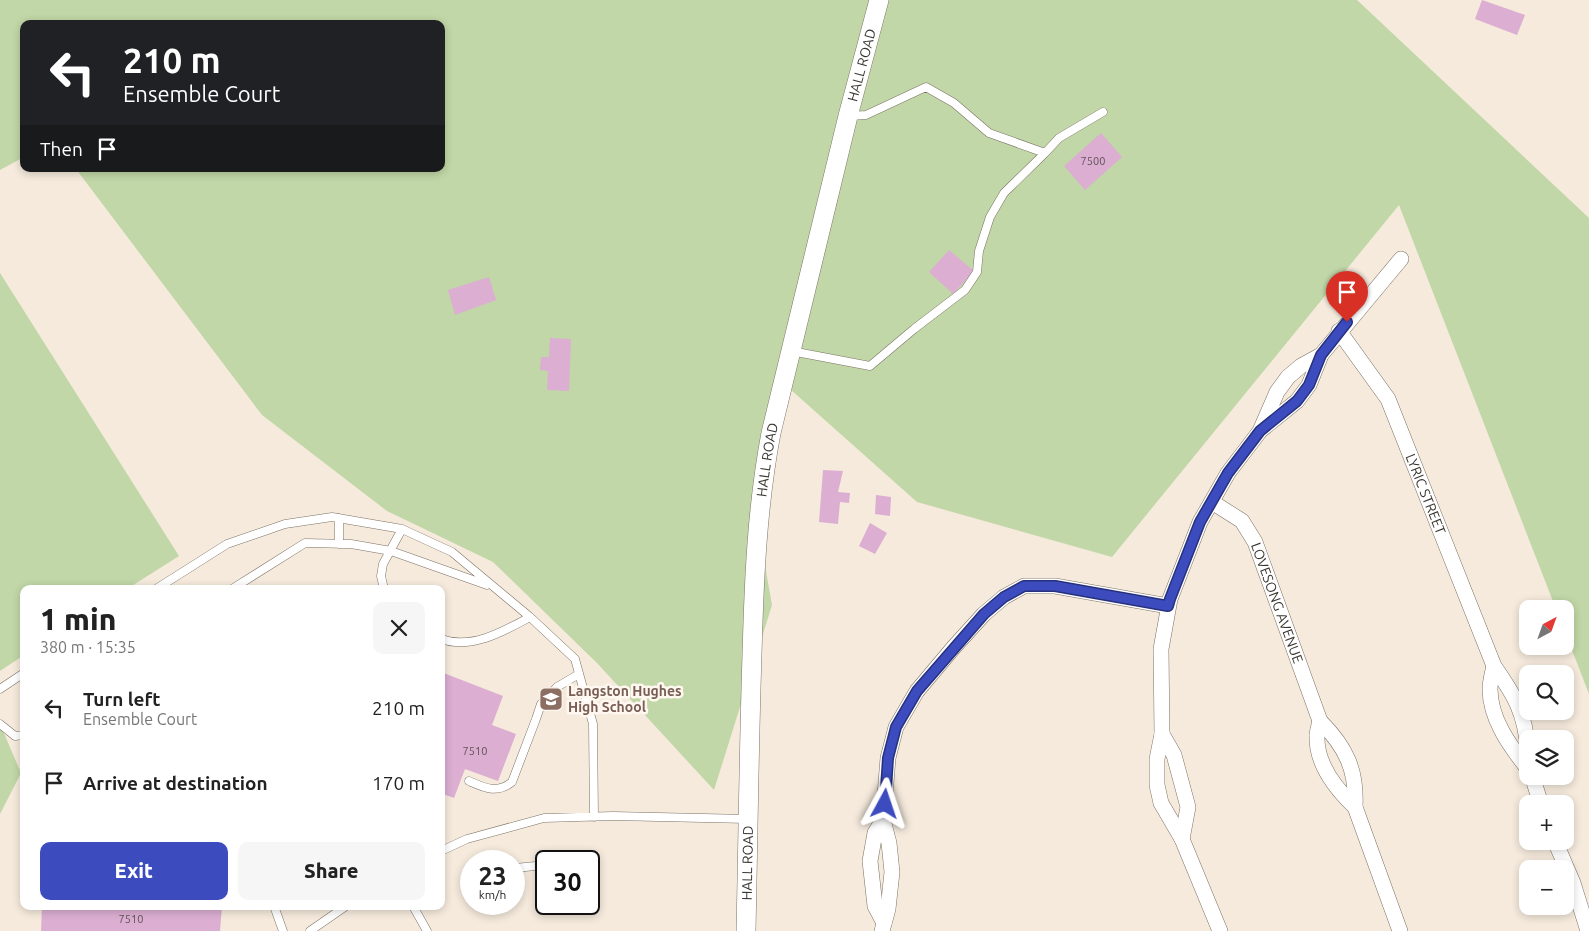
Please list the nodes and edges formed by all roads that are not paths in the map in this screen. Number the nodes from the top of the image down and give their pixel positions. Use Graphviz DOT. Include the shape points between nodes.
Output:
graph roads {
  1 [pos="879,0"];
  2 [pos="1103,112"];
  3 [pos="848,116"];
  4 [pos="1045,153"];
  5 [pos="1401,259"];
  6 [pos="1339,331"];
  7 [pos="792,351"];
  8 [pos="1321,355"];
  9 [pos="1260,431"];
  10 [pos="1212,502"];
  11 [pos="339,518"];
  12 [pos="402,529"];
  13 [pos="339,544"];
  14 [pos="391,551"];
  15 [pos="162,585"];
  16 [pos="238,585"];
  17 [pos="383,585"];
  18 [pos="494,587"];
  19 [pos="1168,606"];
  20 [pos="530,617"];
  21 [pos="445,640"];
  22 [pos="1494,666"];
  23 [pos="579,674"];
  24 [pos="20,676"];
  25 [pos="0,689"];
  26 [pos="1320,721"];
  27 [pos="0,724"];
  28 [pos="1526,730"];
  29 [pos="1162,734"];
  30 [pos="20,735"];
  31 [pos="1519,758"];
  32 [pos="469,781"];
  33 [pos="1355,807"];
  34 [pos="594,817"];
  35 [pos="748,819"];
  36 [pos="884,820"];
  37 [pos="1182,839"];
  38 [pos="445,849"];
  39 [pos="1559,850"];
  40 [pos="275,910"];
  41 [pos="340,910"];
  42 [pos="414,910"];
  43 [pos="883,927"];
  44 [pos="283,931"];
  45 [pos="310,931"];
  46 [pos="427,931"];
  47 [pos="746,931"];
  48 [pos="1220,931"];
  49 [pos="1400,931"];
  50 [pos="1588,931"];
  1 -- 3 [label="street, HALL ROAD"];
  2 -- 4 [label="lane" via="1060,138"];
  3 -- 4 [label="lane" via="866,115 926,87 954,103 990,134"];
  3 -- 7 [label="street, HALL ROAD"];
  4 -- 7 [label="lane" via="1004,193 990,217 979,250 977,272 965,290 870,366"];
  5 -- 6 [label="street"];
  6 -- 8 [label="street"];
  6 -- 22 [label="street, LYRIC STREET" via="1388,399"];
  7 -- 35 [label="street, HALL ROAD" via="763,473 756,547"];
  8 -- 9 [label="street" via="1309,385 1297,401"];
  8 -- 9 [label="street" via="1288,377 1277,392"];
  9 -- 10 [label="street" via="1228,473"];
  10 -- 19 [label="street" via="1200,522"];
  10 -- 26 [label="street, LOVESONG AVENUE" via="1242,522 1255,542"];
  11 -- 12 [label="lane"];
  11 -- 13 [label="lane"];
  11 -- 15 [label="lane" via="285,524 227,544"];
  12 -- 14 [label="lane"];
  12 -- 18 [label="lane" via="452,552"];
  13 -- 14 [label="lane"];
  13 -- 16 [label="lane" via="304,543"];
  14 -- 17 [label="lane" via="381,576"];
  14 -- 18 [label="lane"];
  18 -- 20 [label="lane"];
  19 -- 29 [label="street" via="1161,649"];
  19 -- 36 [label="street" via="1055,586 1024,586 1004,597 984,614 917,691 896,727 888,758"];
  20 -- 21 [label="lane" via="503,632 472,642"];
  20 -- 23 [label="lane" via="575,659"];
  22 -- 28 [label="street, LYRIC STREET" via="1512,692"];
  22 -- 31 [label="street" via="1490,688 1492,706 1510,746"];
  23 -- 32 [label="lane" via="557,687 541,704 512,782 496,789"];
  23 -- 34 [label="lane" via="593,724"];
  24 -- 25 [label="lane"];
  26 -- 33 [label="street, LOVESONG AVENUE" via="1335,736 1354,774"];
  26 -- 33 [label="street, LOVESONG AVENUE" via="1317,736 1319,753 1339,792"];
  27 -- 30 [label="lane" via="15,736"];
  29 -- 37 [label="street" via="1174,755 1188,807"];
  29 -- 37 [label="street" via="1157,785 1161,803"];
  33 -- 49 [label="street, LOVESONG AVENUE"];
  34 -- 35 [label="lane"];
  34 -- 38 [label="lane" via="544,818 467,838"];
  35 -- 47 [label="street, HALL ROAD"];
  36 -- 43 [label="street" via="892,872"];
  36 -- 43 [label="street" via="875,833 870,861 875,906"];
  37 -- 48 [label="street"];
  39 -- 50 [label="street"];
  40 -- 44 [label="lane"];
  41 -- 45 [label="lane"];
  42 -- 46 [label="lane"];
}
